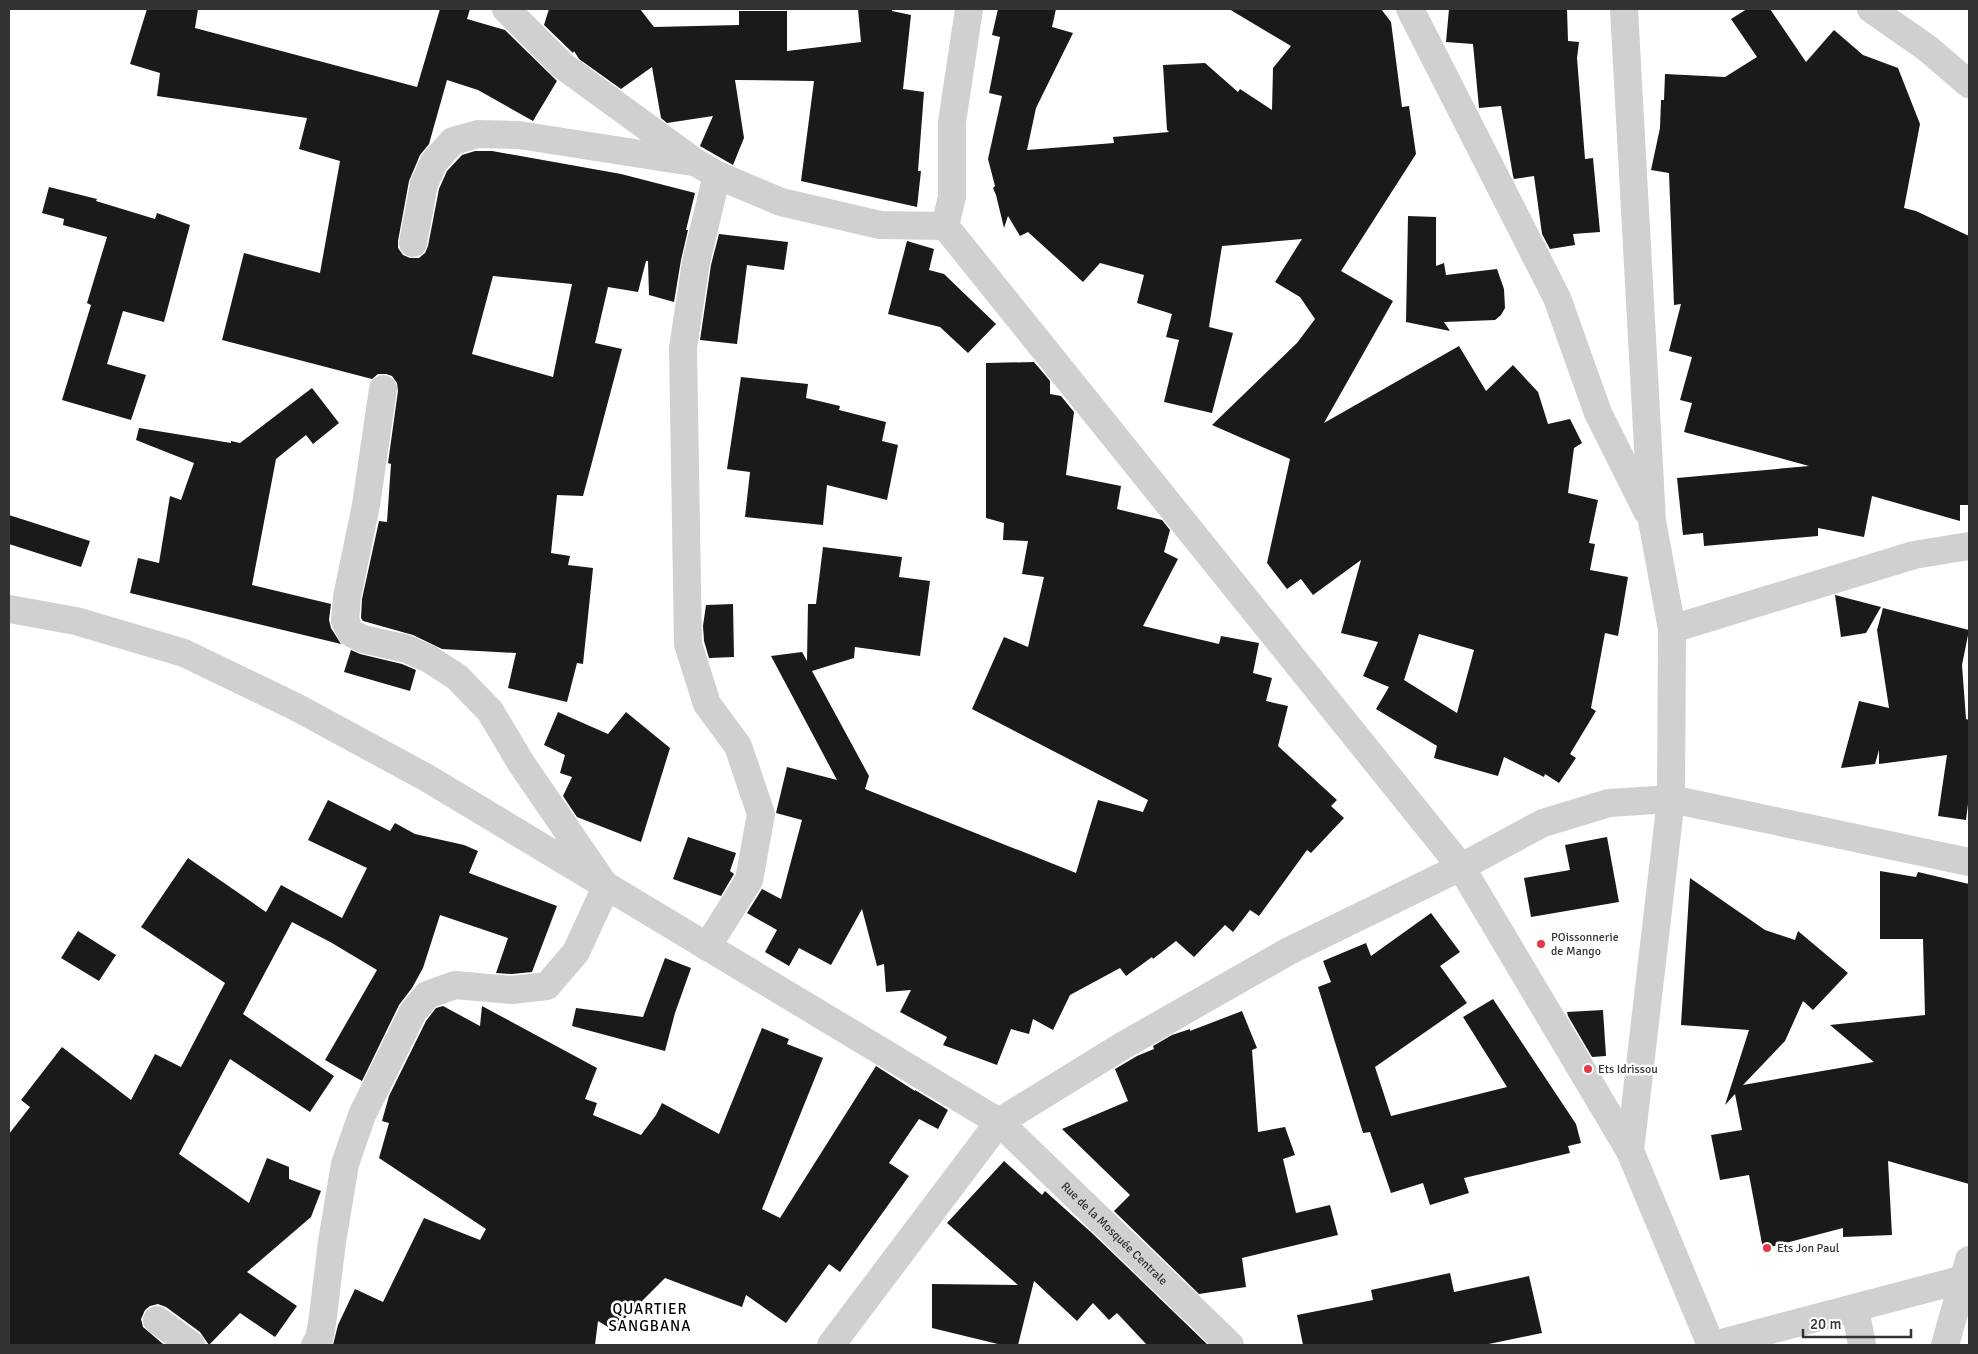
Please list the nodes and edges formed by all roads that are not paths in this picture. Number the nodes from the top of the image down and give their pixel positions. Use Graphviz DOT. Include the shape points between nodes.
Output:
graph roads {
  1 [pos="506,9"];
  2 [pos="969,9"];
  3 [pos="1410,9"];
  4 [pos="1624,9"];
  5 [pos="1871,9"];
  6 [pos="1969,84"];
  7 [pos="706,169"];
  8 [pos="945,226"];
  9 [pos="413,243"];
  10 [pos="383,389"];
  11 [pos="1652,521"];
  12 [pos="1969,546"];
  13 [pos="9,609"];
  14 [pos="1672,629"];
  15 [pos="1671,799"];
  16 [pos="1969,862"];
  17 [pos="1461,867"];
  18 [pos="606,887"];
  19 [pos="707,946"];
  20 [pos="999,1122"];
  21 [pos="1630,1151"];
  22 [pos="1966,1270"];
  23 [pos="1855,1308"];
  24 [pos="157,1320"];
  25 [pos="191,1345"];
  26 [pos="315,1345"];
  27 [pos="831,1345"];
  28 [pos="1230,1345"];
  29 [pos="1712,1345"];
  30 [pos="1862,1345"];
  31 [pos="1945,1345"];
  1 -- 7 [label="street" via="563,66"];
  2 -- 8 [label="street" via="952,122 952,197"];
  3 -- 11 [label="street" via="1557,298 1598,413"];
  4 -- 11 [label="street"];
  5 -- 6 [label="street" via="1927,48"];
  7 -- 8 [label="street" via="781,202 880,225"];
  7 -- 9 [label="street" via="519,135 478,134 453,141 434,162 424,184"];
  7 -- 19 [label="street" via="683,348 688,644 707,704 738,746 760,814 749,880"];
  8 -- 17 [label="street"];
  10 -- 18 [label="street" via="345,621 351,633 407,649 464,684 490,711 521,763"];
  11 -- 14 [label="street"];
  12 -- 14 [label="street" via="1914,555"];
  13 -- 18 [label="street, Rue de la Mosquée Centrale" via="76,621 184,653 298,708 427,778"];
  14 -- 15 [label="street"];
  15 -- 16 [label="street"];
  15 -- 17 [label="street" via="1609,803 1543,823"];
  15 -- 21 [label="street"];
  17 -- 20 [label="street" via="1289,951 1124,1045"];
  17 -- 21 [label="street"];
  18 -- 19 [label="street, Rue de la Mosquée Centrale"];
  18 -- 26 [label="street" via="576,952 547,986 512,990 454,985 428,995 413,1012 362,1115 345,1164 322,1324"];
  19 -- 20 [label="street, Rue de la Mosquée Centrale"];
  20 -- 27 [label="street"];
  20 -- 28 [label="street, Rue de la Mosquée Centrale"];
  21 -- 29 [label="street"];
  22 -- 23 [label="street"];
  22 -- 31 [label="street"];
  23 -- 29 [label="street"];
  23 -- 30 [label="street"];
  24 -- 25 [label="street"];
}
